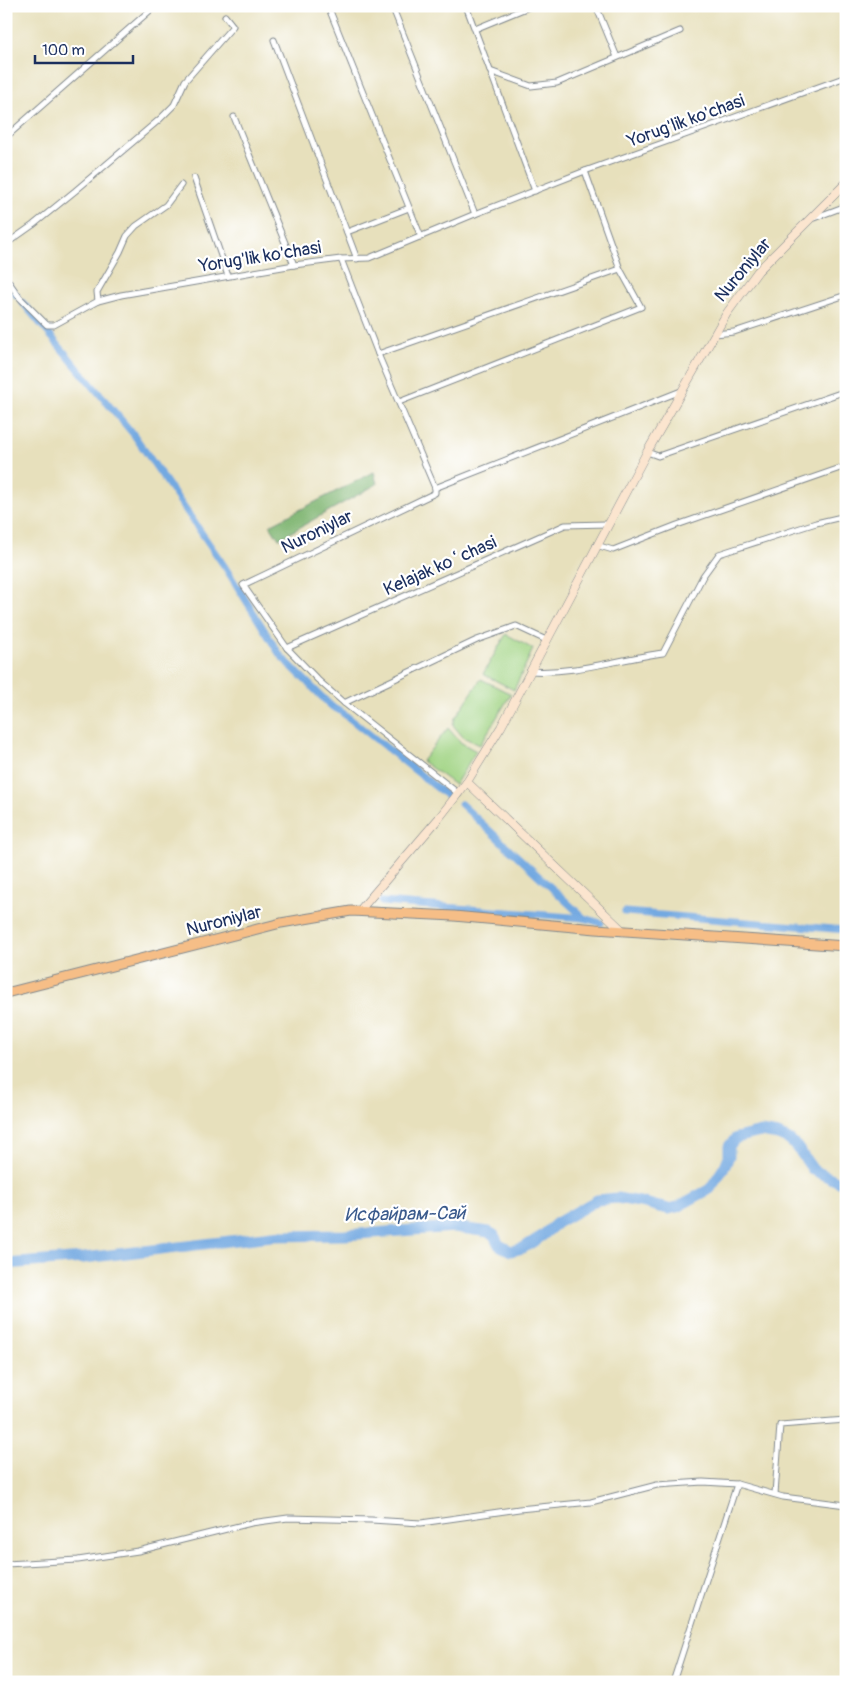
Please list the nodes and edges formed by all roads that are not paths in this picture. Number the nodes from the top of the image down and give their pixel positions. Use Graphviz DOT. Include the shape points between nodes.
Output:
graph roads {
  1 [pos="156,6"];
  2 [pos="328,6"];
  3 [pos="392,6"];
  4 [pos="466,6"];
  5 [pos="531,6"];
  6 [pos="596,6"];
  7 [pos="225,16"];
  8 [pos="475,29"];
  9 [pos="680,31"];
  10 [pos="274,40"];
  11 [pos="617,57"];
  12 [pos="490,71"];
  13 [pos="846,76"];
  14 [pos="234,117"];
  15 [pos="6,138"];
  16 [pos="585,172"];
  17 [pos="194,178"];
  18 [pos="846,183"];
  19 [pos="181,185"];
  20 [pos="535,191"];
  21 [pos="846,206"];
  22 [pos="409,208"];
  23 [pos="475,214"];
  24 [pos="811,219"];
  25 [pos="347,232"];
  26 [pos="421,237"];
  27 [pos="6,244"];
  28 [pos="342,259"];
  29 [pos="357,259"];
  30 [pos="294,265"];
  31 [pos="620,269"];
  32 [pos="228,276"];
  33 [pos="6,278"];
  34 [pos="846,295"];
  35 [pos="98,301"];
  36 [pos="715,334"];
  37 [pos="378,354"];
  38 [pos="682,391"];
  39 [pos="846,391"];
  40 [pos="399,402"];
  41 [pos="646,452"];
  42 [pos="846,466"];
  43 [pos="435,488"];
  44 [pos="846,516"];
  45 [pos="607,524"];
  46 [pos="596,545"];
  47 [pos="546,640"];
  48 [pos="287,648"];
  49 [pos="530,671"];
  50 [pos="344,704"];
  51 [pos="467,782"];
  52 [pos="459,794"];
  53 [pos="360,910"];
  54 [pos="622,931"];
  55 [pos="846,946"];
  56 [pos="6,993"];
  57 [pos="846,1420"];
  58 [pos="737,1484"];
  59 [pos="776,1494"];
  60 [pos="846,1505"];
  61 [pos="6,1564"];
  62 [pos="673,1682"];
  1 -- 15 [label="street"];
  2 -- 22 [label="street"];
  3 -- 23 [label="street"];
  4 -- 8 [label="street"];
  5 -- 8 [label="street"];
  6 -- 11 [label="street"];
  7 -- 27 [label="street" via="233,26 185,81 174,105 75,191"];
  8 -- 12 [label="street"];
  9 -- 11 [label="street"];
  10 -- 25 [label="street"];
  11 -- 12 [label="street" via="558,83 531,86"];
  12 -- 20 [label="street"];
  13 -- 16 [label="street, Yorug'lik ko'chasi"];
  14 -- 30 [label="street"];
  16 -- 20 [label="street, Yorug'lik ko'chasi"];
  16 -- 31 [label="street"];
  17 -- 32 [label="street"];
  18 -- 24 [label="main road, Nuroniylar"];
  19 -- 35 [label="street" via="166,205 127,236 97,292"];
  20 -- 23 [label="street, Yorug'lik ko'chasi"];
  21 -- 24 [label="street"];
  22 -- 25 [label="street"];
  22 -- 26 [label="street"];
  23 -- 26 [label="street, Yorug'lik ko'chasi"];
  24 -- 36 [label="main road, Nuroniylar" via="758,271"];
  25 -- 29 [label="street"];
  26 -- 29 [label="street, Yorug'lik ko'chasi" via="369,258"];
  28 -- 29 [label="street, Yorug'lik ko'chasi"];
  28 -- 30 [label="street, Yorug'lik ko'chasi"];
  28 -- 37 [label="street"];
  30 -- 32 [label="street, Yorug'lik ko'chasi"];
  31 -- 37 [label="street"];
  31 -- 40 [label="street" via="642,307"];
  32 -- 35 [label="street, Yorug'lik ko'chasi"];
  33 -- 35 [label="street, Yorug'lik ko'chasi" via="20,298 47,325 54,325"];
  34 -- 36 [label="street" via="734,332"];
  36 -- 38 [label="main road, Nuroniylar"];
  37 -- 40 [label="street"];
  38 -- 41 [label="main road, Nuroniylar"];
  38 -- 43 [label="street, Nuroniylar"];
  39 -- 41 [label="street" via="658,456"];
  40 -- 43 [label="street"];
  41 -- 45 [label="main road, Nuroniylar"];
  42 -- 46 [label="street" via="613,550"];
  43 -- 48 [label="street, Nuroniylar" via="435,493 243,585"];
  44 -- 49 [label="street" via="719,554 703,576 663,653 548,672"];
  45 -- 46 [label="main road, Nuroniylar"];
  45 -- 48 [label="street, Kelajak koʻchasi" via="565,525"];
  46 -- 47 [label="main road, Nuroniylar"];
  47 -- 49 [label="main road, Nuroniylar"];
  47 -- 50 [label="street" via="516,626 476,640"];
  48 -- 50 [label="street, Nuroniylar"];
  49 -- 51 [label="main road, Nuroniylar"];
  50 -- 52 [label="street, Nuroniylar"];
  51 -- 52 [label="main road, Nuroniylar"];
  51 -- 54 [label="main road"];
  52 -- 53 [label="main road, Nuroniylar"];
  53 -- 54 [label="main road"];
  53 -- 56 [label="main road, Nuroniylar" via="281,923"];
  54 -- 55 [label="main road"];
  57 -- 59 [label="street" via="780,1425"];
  58 -- 59 [label="street"];
  58 -- 61 [label="street" via="657,1485 591,1502 421,1523 288,1518 78,1560"];
  58 -- 62 [label="street"];
  59 -- 60 [label="street"];
}
